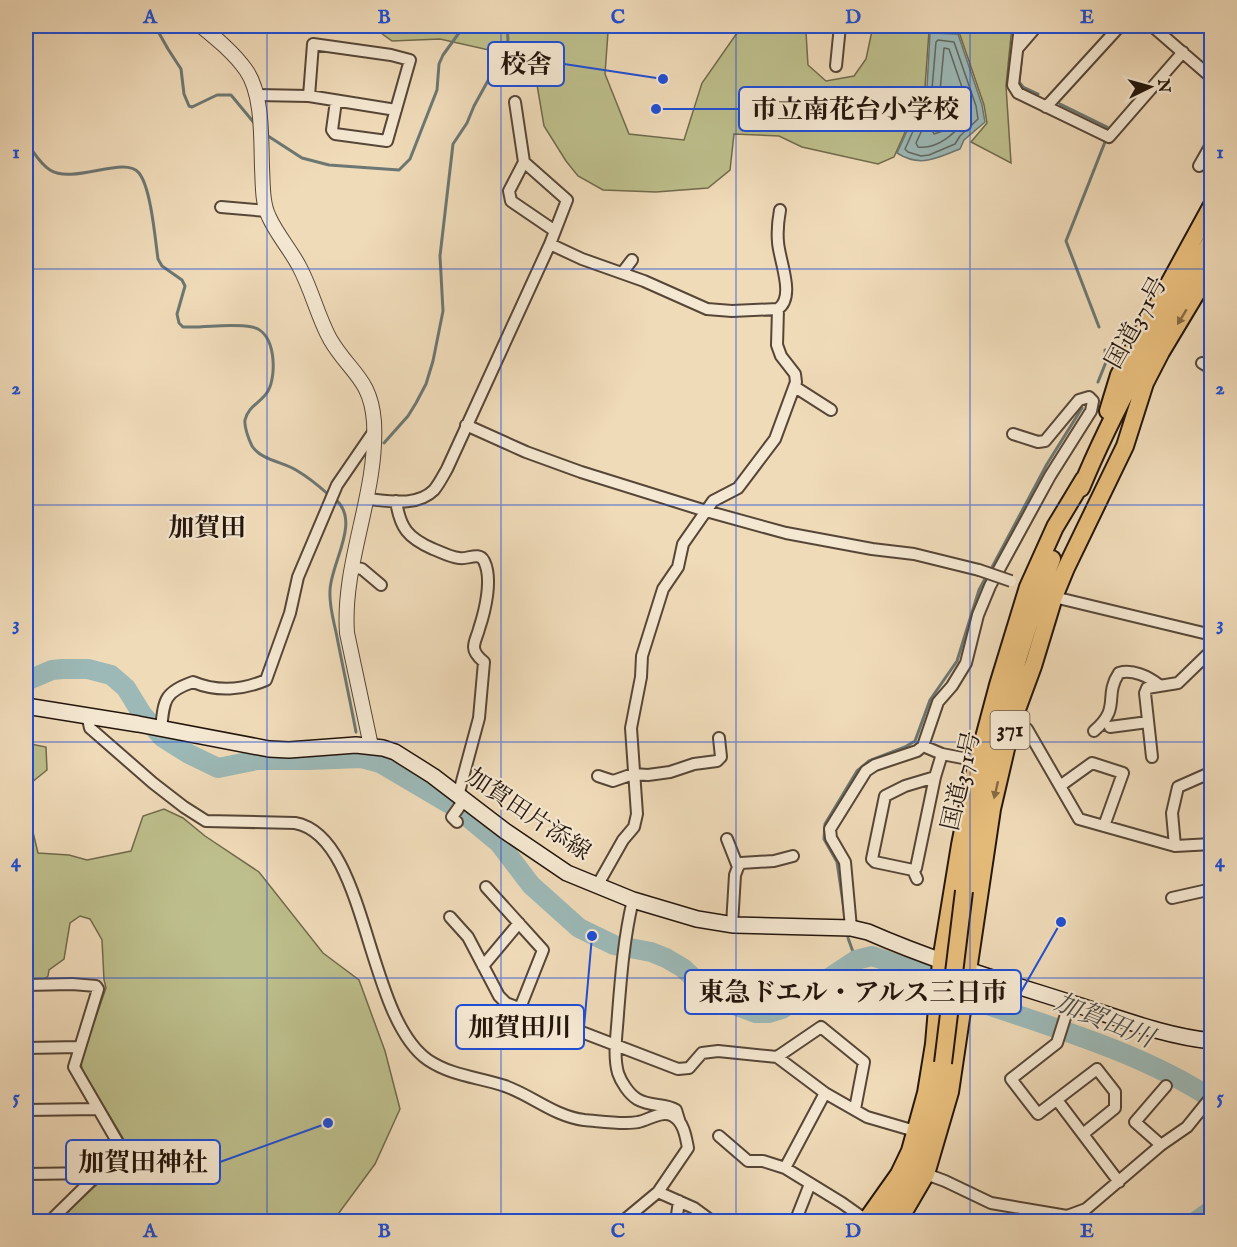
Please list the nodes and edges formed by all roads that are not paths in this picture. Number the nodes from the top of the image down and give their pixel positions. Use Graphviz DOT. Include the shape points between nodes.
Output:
graph roads {
  1 [pos="201,26"];
  2 [pos="840,26"];
  3 [pos="1020,26"];
  4 [pos="1037,26"];
  5 [pos="1120,26"];
  6 [pos="1152,26"];
  7 [pos="1017,49"];
  8 [pos="1183,52"];
  9 [pos="836,66"];
  10 [pos="1212,78"];
  11 [pos="257,95"];
  12 [pos="309,96"];
  13 [pos="336,101"];
  14 [pos="515,102"];
  15 [pos="1046,107"];
  16 [pos="396,110"];
  17 [pos="1212,143"];
  18 [pos="524,162"];
  19 [pos="1199,166"];
  20 [pos="1212,205"];
  21 [pos="221,207"];
  22 [pos="780,210"];
  23 [pos="267,211"];
  24 [pos="555,231"];
  25 [pos="1212,239"];
  26 [pos="550,244"];
  27 [pos="632,260"];
  28 [pos="1212,267"];
  29 [pos="622,273"];
  30 [pos="778,309"];
  31 [pos="1133,377"];
  32 [pos="795,387"];
  33 [pos="1113,393"];
  34 [pos="831,410"];
  35 [pos="466,425"];
  36 [pos="374,431"];
  37 [pos="1013,434"];
  38 [pos="1102,438"];
  39 [pos="1084,479"];
  40 [pos="368,499"];
  41 [pos="396,501"];
  42 [pos="706,510"];
  43 [pos="1055,527"];
  44 [pos="352,567"];
  45 [pos="1066,568"];
  46 [pos="381,585"];
  47 [pos="1028,587"];
  48 [pos="1052,603"];
  49 [pos="1212,635"];
  50 [pos="1212,650"];
  51 [pos="1159,685"];
  52 [pos="1008,693"];
  53 [pos="26,706"];
  54 [pos="87,715"];
  55 [pos="1148,722"];
  56 [pos="1012,723"];
  57 [pos="161,725"];
  58 [pos="1110,727"];
  59 [pos="1094,731"];
  60 [pos="719,738"];
  61 [pos="371,746"];
  62 [pos="923,746"];
  63 [pos="942,754"];
  64 [pos="1152,757"];
  65 [pos="978,761"];
  66 [pos="1212,772"];
  67 [pos="633,774"];
  68 [pos="598,776"];
  69 [pos="935,777"];
  70 [pos="1060,786"];
  71 [pos="461,800"];
  72 [pos="454,820"];
  73 [pos="1104,826"];
  74 [pos="727,839"];
  75 [pos="1212,844"];
  76 [pos="1174,846"];
  77 [pos="793,856"];
  78 [pos="738,867"];
  79 [pos="597,886"];
  80 [pos="486,887"];
  81 [pos="1212,890"];
  82 [pos="1172,898"];
  83 [pos="633,900"];
  84 [pos="450,917"];
  85 [pos="519,923"];
  86 [pos="732,925"];
  87 [pos="851,928"];
  88 [pos="941,961"];
  89 [pos="483,966"];
  90 [pos="969,971"];
  91 [pos="26,985"];
  92 [pos="1068,1007"];
  93 [pos="520,1008"];
  94 [pos="1212,1041"];
  95 [pos="616,1045"];
  96 [pos="79,1047"];
  97 [pos="26,1048"];
  98 [pos="777,1057"];
  99 [pos="1166,1086"];
  100 [pos="825,1093"];
  101 [pos="1057,1100"];
  102 [pos="1208,1101"];
  103 [pos="98,1109"];
  104 [pos="855,1109"];
  105 [pos="26,1110"];
  106 [pos="680,1124"];
  107 [pos="915,1131"];
  108 [pos="1083,1134"];
  109 [pos="719,1136"];
  110 [pos="1161,1145"];
  111 [pos="784,1168"];
  112 [pos="99,1173"];
  113 [pos="26,1174"];
  114 [pos="926,1174"];
  115 [pos="1119,1182"];
  116 [pos="810,1184"];
  117 [pos="658,1192"];
  118 [pos="679,1201"];
  119 [pos="49,1221"];
  120 [pos="622,1221"];
  121 [pos="676,1221"];
  122 [pos="713,1221"];
  123 [pos="795,1221"];
  124 [pos="871,1221"];
  125 [pos="898,1221"];
  1 -- 11 [label="street" via="222,42 247,71"];
  2 -- 9 [label="street"];
  3 -- 7 [label="street"];
  4 -- 7 [label="street"];
  5 -- 15 [label="street"];
  6 -- 8 [label="street"];
  7 -- 15 [label="street" via="1013,85 1018,93"];
  8 -- 10 [label="street"];
  8 -- 15 [label="street" via="1109,137"];
  11 -- 12 [label="street"];
  11 -- 23 [label="street"];
  12 -- 13 [label="street"];
  12 -- 16 [label="street" via="313,44 391,55 410,60"];
  13 -- 16 [label="street"];
  13 -- 16 [label="street" via="332,130 335,134 387,141"];
  14 -- 18 [label="street"];
  17 -- 19 [label="street"];
  18 -- 24 [label="street" via="567,200"];
  18 -- 24 [label="street" via="509,191 511,201"];
  20 -- 33 [label="highway, 371" via="1119,375"];
  21 -- 23 [label="street"];
  22 -- 30 [label="street" via="778,245 786,285"];
  23 -- 36 [label="street" via="296,259 335,347 366,386"];
  24 -- 26 [label="street"];
  25 -- 31 [label="highway, 国道371号 / 371"];
  26 -- 29 [label="street"];
  26 -- 35 [label="street"];
  27 -- 29 [label="street"];
  28 -- 45 [label="highway, 371, one-way" via="1145,383 1125,446"];
  29 -- 30 [label="street" via="707,309"];
  30 -- 32 [label="street" via="777,345 795,374"];
  31 -- 38 [label="highway, 国道371号 / 371"];
  31 -- 45 [label="highway, 371" via="1125,419"];
  32 -- 34 [label="street"];
  32 -- 42 [label="street" via="775,439 738,488 713,501"];
  33 -- 38 [label="highway, 371"];
  33 -- 43 [label="highway, 371"];
  35 -- 41 [label="street" via="435,489 425,498"];
  35 -- 42 [label="street" via="581,472"];
  36 -- 40 [label="street"];
  36 -- 57 [label="street" via="335,490 298,577 290,613 266,680 250,687 218,689 193,682 175,688 164,704"];
  37 -- 62 [label="street" via="1045,441 1079,400 1089,397 1093,401 1091,411 1050,476 990,586 966,663 938,702"];
  38 -- 39 [label="highway, 国道371号 / 371"];
  39 -- 43 [label="highway, 371"];
  39 -- 52 [label="highway, 国道371号 / 371" via="1045,576"];
  40 -- 41 [label="street"];
  40 -- 44 [label="street"];
  41 -- 71 [label="street" via="409,536 446,554 461,559 478,556 485,563 488,590 474,646 484,662 479,718"];
  42 -- 47 [label="street, bridge" via="786,532 914,554"];
  42 -- 67 [label="street" via="683,544 678,567 663,589 642,656 631,728"];
  43 -- 47 [label="highway, 371"];
  44 -- 46 [label="street" via="362,569"];
  44 -- 61 [label="street" via="347,633"];
  45 -- 48 [label="highway, 371"];
  47 -- 65 [label="highway, 371"];
  48 -- 49 [label="street"];
  48 -- 52 [label="highway"];
  48 -- 56 [label="highway, 371"];
  50 -- 51 [label="street" via="1178,683"];
  51 -- 55 [label="street" via="1144,693"];
  51 -- 59 [label="street" via="1132,671 1119,673 1111,687 1110,713"];
  52 -- 124 [label="highway, 国道371号 / 371, bridge" via="981,799 964,891 943,1064 932,1121 906,1186"];
  53 -- 54 [label="main road, 加賀田片添線"];
  54 -- 57 [label="main road, 加賀田片添線"];
  54 -- 106 [label="street" via="90,728 153,783 206,821 295,823 315,830 341,866 384,990 406,1038 424,1057 450,1072 505,1086 569,1117 637,1123 664,1114 673,1116"];
  55 -- 58 [label="street"];
  55 -- 64 [label="street"];
  56 -- 70 [label="street" via="1027,729"];
  56 -- 90 [label="highway, 371, one-way" via="992,809"];
  57 -- 61 [label="main road, 加賀田片添線" via="178,732 269,749"];
  60 -- 67 [label="street" via="721,757 717,761 659,774"];
  61 -- 71 [label="main road, 加賀田片添線" via="395,752"];
  62 -- 63 [label="street"];
  62 -- 87 [label="street" via="866,771 830,829 844,862"];
  63 -- 65 [label="street"];
  63 -- 69 [label="street"];
  65 -- 88 [label="highway, 371"];
  66 -- 76 [label="street" via="1178,787 1172,813"];
  67 -- 68 [label="street" via="613,781"];
  67 -- 79 [label="street" via="637,814 634,827"];
  69 -- 69 [label="street" via="885,796 872,859 875,862 915,875"];
  70 -- 73 [label="street" via="1079,819"];
  70 -- 73 [label="street" via="1092,763 1123,773"];
  71 -- 72 [label="street"];
  71 -- 79 [label="main road, 加賀田片添線" via="567,873"];
  73 -- 76 [label="street"];
  74 -- 78 [label="street"];
  75 -- 76 [label="street"];
  77 -- 78 [label="street" via="741,863"];
  78 -- 86 [label="street"];
  79 -- 83 [label="main road, 加賀田片添線"];
  80 -- 85 [label="street"];
  81 -- 82 [label="street"];
  83 -- 86 [label="main road, 加賀田片添線" via="697,920"];
  83 -- 95 [label="street"];
  84 -- 89 [label="street" via="468,937"];
  85 -- 89 [label="street"];
  85 -- 93 [label="street" via="543,950"];
  86 -- 87 [label="main road, 加賀田片添線"];
  87 -- 88 [label="main road, 加賀田片添線"];
  88 -- 90 [label="main road, 加賀田片添線"];
  88 -- 107 [label="highway, 371" via="934,1044"];
  89 -- 93 [label="street" via="499,996"];
  90 -- 92 [label="main road, 加賀田片添線"];
  90 -- 114 [label="highway, 371" via="950,1092"];
  91 -- 96 [label="street" via="96,986"];
  92 -- 94 [label="main road, 加賀田片添線"];
  92 -- 101 [label="street" via="1059,1040 1011,1079 1038,1114"];
  93 -- 95 [label="street"];
  95 -- 98 [label="street" via="678,1069 688,1068 702,1053 718,1051"];
  95 -- 106 [label="street" via="618,1073 626,1088 637,1099 676,1110"];
  96 -- 97 [label="street"];
  96 -- 103 [label="street" via="74,1067"];
  98 -- 100 [label="street"];
  98 -- 104 [label="street" via="821,1027 864,1062"];
  99 -- 110 [label="street" via="1135,1122"];
  100 -- 104 [label="street"];
  100 -- 111 [label="street"];
  101 -- 108 [label="street"];
  101 -- 108 [label="street" via="1097,1069 1109,1084 1115,1092 1115,1108"];
  102 -- 110 [label="street" via="1187,1127"];
  103 -- 105 [label="street"];
  103 -- 112 [label="street" via="125,1155"];
  104 -- 107 [label="street" via="867,1117"];
  106 -- 117 [label="street" via="688,1148"];
  107 -- 124 [label="highway, 371" via="899,1174"];
  108 -- 115 [label="street"];
  109 -- 111 [label="street" via="748,1161"];
  110 -- 115 [label="street"];
  111 -- 116 [label="street"];
  112 -- 113 [label="street"];
  112 -- 119 [label="street"];
  114 -- 115 [label="street" via="991,1203 1067,1216 1086,1209"];
  114 -- 125 [label="highway, 371"];
  116 -- 123 [label="street"];
  116 -- 124 [label="street"];
  117 -- 118 [label="street"];
  117 -- 120 [label="street"];
  118 -- 121 [label="street"];
  118 -- 122 [label="street"];
}
